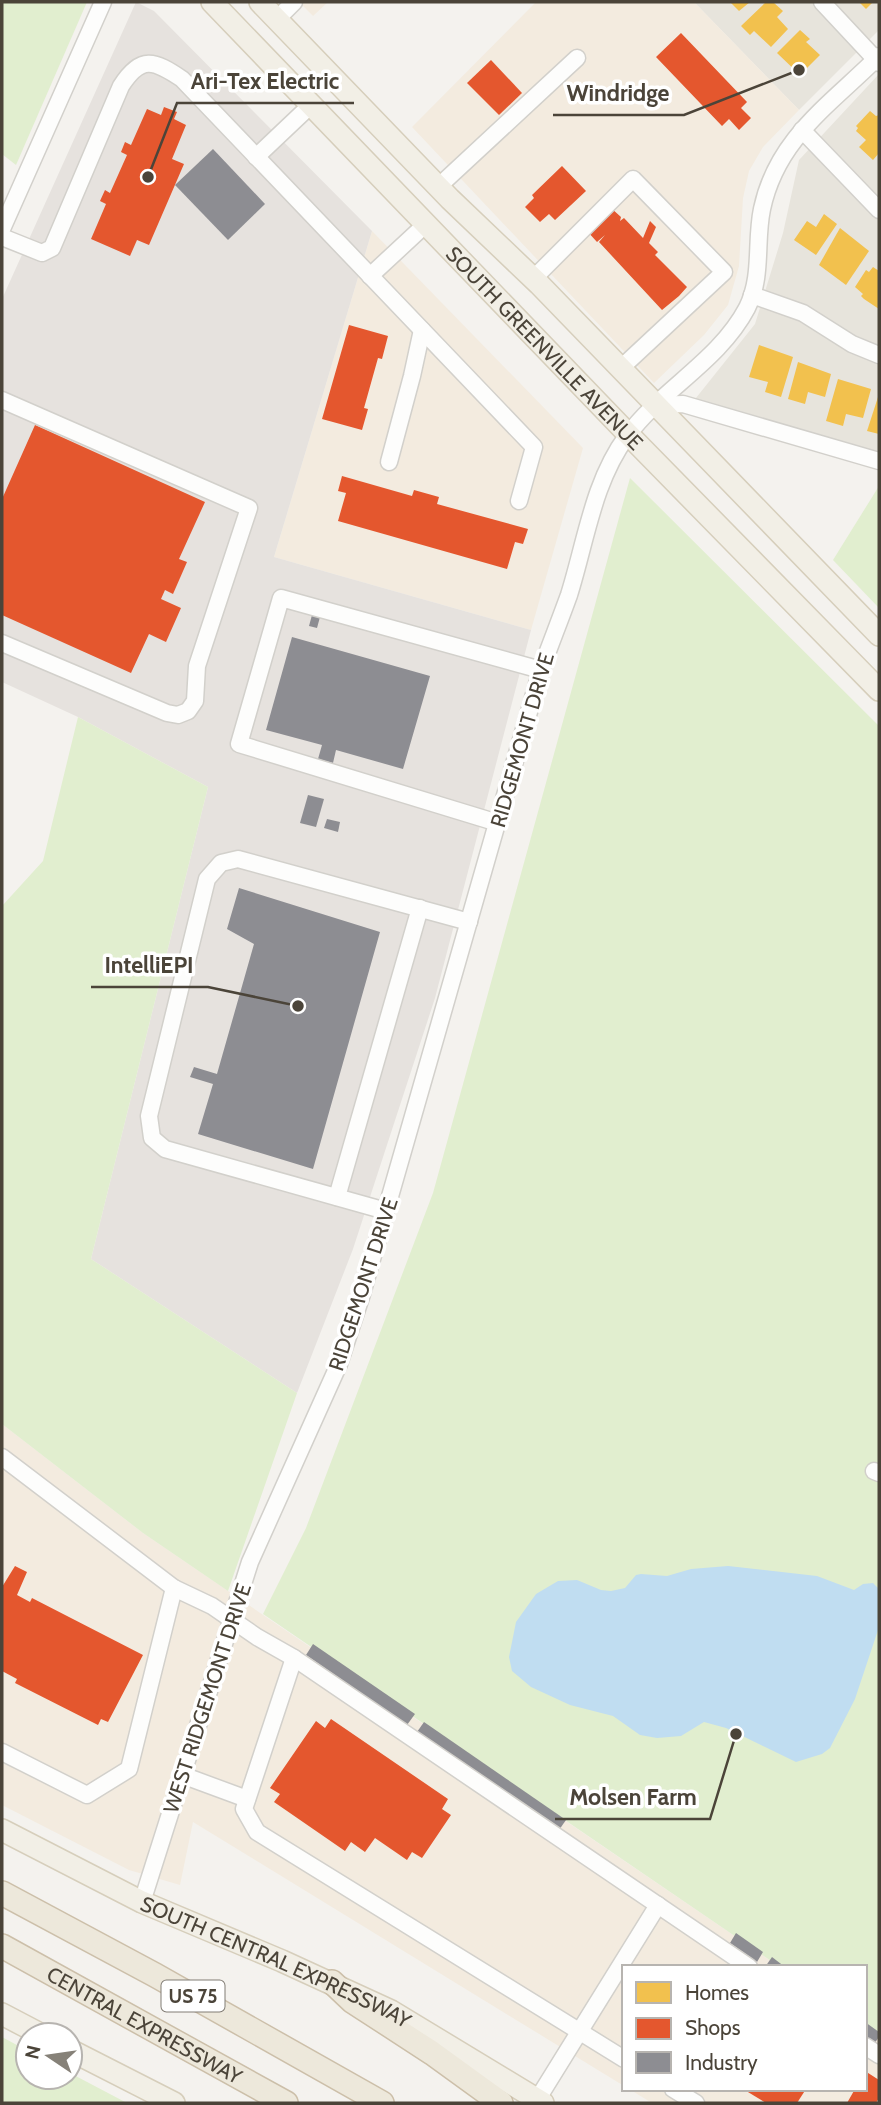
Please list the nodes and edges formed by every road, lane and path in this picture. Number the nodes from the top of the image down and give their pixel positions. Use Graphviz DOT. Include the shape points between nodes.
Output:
graph roads {
  1 [pos="103,2"];
  2 [pos="212,2"];
  3 [pos="260,2"];
  4 [pos="294,2"];
  5 [pos="822,2"];
  6 [pos="277,19"];
  7 [pos="577,58"];
  8 [pos="878,60"];
  9 [pos="312,104"];
  10 [pos="802,130"];
  11 [pos="256,157"];
  12 [pos="2,185"];
  13 [pos="444,193"];
  14 [pos="16,195"];
  15 [pos="879,210"];
  16 [pos="426,224"];
  17 [pos="2,229"];
  18 [pos="2,237"];
  19 [pos="370,276"];
  20 [pos="534,278"];
  21 [pos="752,295"];
  22 [pos="422,330"];
  23 [pos="879,355"];
  24 [pos="621,368"];
  25 [pos="2,401"];
  26 [pos="656,405"];
  27 [pos="628,434"];
  28 [pos="879,461"];
  29 [pos="390,462"];
  30 [pos="519,501"];
  31 [pos="879,635"];
  32 [pos="2,643"];
  33 [pos="541,670"];
  34 [pos="879,690"];
  35 [pos="498,823"];
  36 [pos="420,908"];
  37 [pos="469,922"];
  38 [pos="337,1197"];
  39 [pos="386,1211"];
  40 [pos="2,1457"];
  41 [pos="280,1497"];
  42 [pos="174,1588"];
  43 [pos="232,1620"];
  44 [pos="294,1658"];
  45 [pos="2,1752"];
  46 [pos="182,1774"];
  47 [pos="247,1799"];
  48 [pos="2,1830"];
  49 [pos="2,1893"];
  50 [pos="142,1902"];
  51 [pos="659,1905"];
  52 [pos="2,1946"];
  53 [pos="2,1960"];
  54 [pos="746,1965"];
  55 [pos="63,1978"];
  56 [pos="332,1982"];
  57 [pos="580,2033"];
  58 [pos="84,2057"];
  59 [pos="622,2058"];
  60 [pos="676,2091"];
  61 [pos="540,2101"];
  62 [pos="174,2103"];
  63 [pos="286,2103"];
  64 [pos="382,2103"];
  65 [pos="501,2103"];
  66 [pos="696,2103"];
  1 -- 14 [label="street"];
  2 -- 9 [label="main road, SOUTH GREENVILLE AVENUE"];
  3 -- 6 [label="main road, SOUTH GREENVILLE AVENUE"];
  4 -- 6 [label="street"];
  5 -- 8 [label="street"];
  6 -- 13 [label="main road, SOUTH GREENVILLE AVENUE"];
  7 -- 13 [label="street"];
  8 -- 10 [label="street, RIDGEMONT DRIVE"];
  9 -- 11 [label="street"];
  9 -- 16 [label="main road, SOUTH GREENVILLE AVENUE"];
  10 -- 15 [label="street"];
  10 -- 21 [label="street, RIDGEMONT DRIVE" via="771,177 761,211"];
  11 -- 18 [label="street" via="182,79 146,63 131,70 121,86 52,248 42,253"];
  11 -- 19 [label="street"];
  12 -- 14 [label="street"];
  13 -- 16 [label="main road"];
  13 -- 20 [label="main road, SOUTH GREENVILLE AVENUE"];
  14 -- 17 [label="street"];
  16 -- 19 [label="street"];
  16 -- 27 [label="main road, SOUTH GREENVILLE AVENUE"];
  19 -- 22 [label="street"];
  20 -- 24 [label="main road, SOUTH GREENVILLE AVENUE"];
  20 -- 24 [label="street" via="633,179 724,272"];
  21 -- 23 [label="street" via="803,313"];
  21 -- 26 [label="street, RIDGEMONT DRIVE" via="727,337"];
  22 -- 29 [label="street"];
  22 -- 30 [label="street" via="534,447"];
  24 -- 26 [label="main road, SOUTH GREENVILLE AVENUE"];
  25 -- 32 [label="street" via="249,508 197,666 195,701 187,711 167,713"];
  26 -- 27 [label="street, RIDGEMONT DRIVE"];
  26 -- 28 [label="street" via="683,404"];
  26 -- 31 [label="main road, SOUTH GREENVILLE AVENUE"];
  27 -- 33 [label="street, RIDGEMONT DRIVE" via="600,484 569,594"];
  27 -- 34 [label="main road, SOUTH GREENVILLE AVENUE"];
  33 -- 35 [label="street, RIDGEMONT DRIVE"];
  33 -- 35 [label="street" via="281,598 239,744"];
  35 -- 37 [label="street, RIDGEMONT DRIVE"];
  36 -- 37 [label="street"];
  36 -- 38 [label="street"];
  36 -- 38 [label="street" via="238,859 221,863 207,880 149,1116 152,1138 165,1149"];
  37 -- 39 [label="street, RIDGEMONT DRIVE"];
  38 -- 39 [label="street"];
  39 -- 41 [label="street, RIDGEMONT DRIVE" via="339,1364"];
  40 -- 42 [label="street"];
  41 -- 43 [label="street, WEST RIDGEMONT DRIVE" via="250,1562"];
  42 -- 43 [label="street"];
  42 -- 45 [label="street" via="129,1769 86,1795"];
  43 -- 44 [label="street"];
  43 -- 46 [label="street, WEST RIDGEMONT DRIVE"];
  44 -- 47 [label="street"];
  44 -- 51 [label="street"];
  46 -- 47 [label="street"];
  46 -- 50 [label="street, WEST RIDGEMONT DRIVE"];
  47 -- 57 [label="street" via="244,1809 257,1832"];
  48 -- 50 [label="main road, SOUTH CENTRAL EXPRESSWAY"];
  49 -- 64 [label="highway, US 75"];
  50 -- 56 [label="main road, SOUTH CENTRAL EXPRESSWAY"];
  51 -- 54 [label="street"];
  51 -- 57 [label="street"];
  52 -- 55 [label="highway, CENTRAL EXPRESSWAY / US 75"];
  53 -- 55 [label="highway"];
  55 -- 63 [label="highway, CENTRAL EXPRESSWAY / US 75"];
  56 -- 61 [label="main road, SOUTH CENTRAL EXPRESSWAY" via="391,2011"];
  56 -- 65 [label="highway" via="352,2001"];
  57 -- 59 [label="street"];
  57 -- 61 [label="street"];
  58 -- 62 [label="main road"];
  60 -- 66 [label="street"];
}
